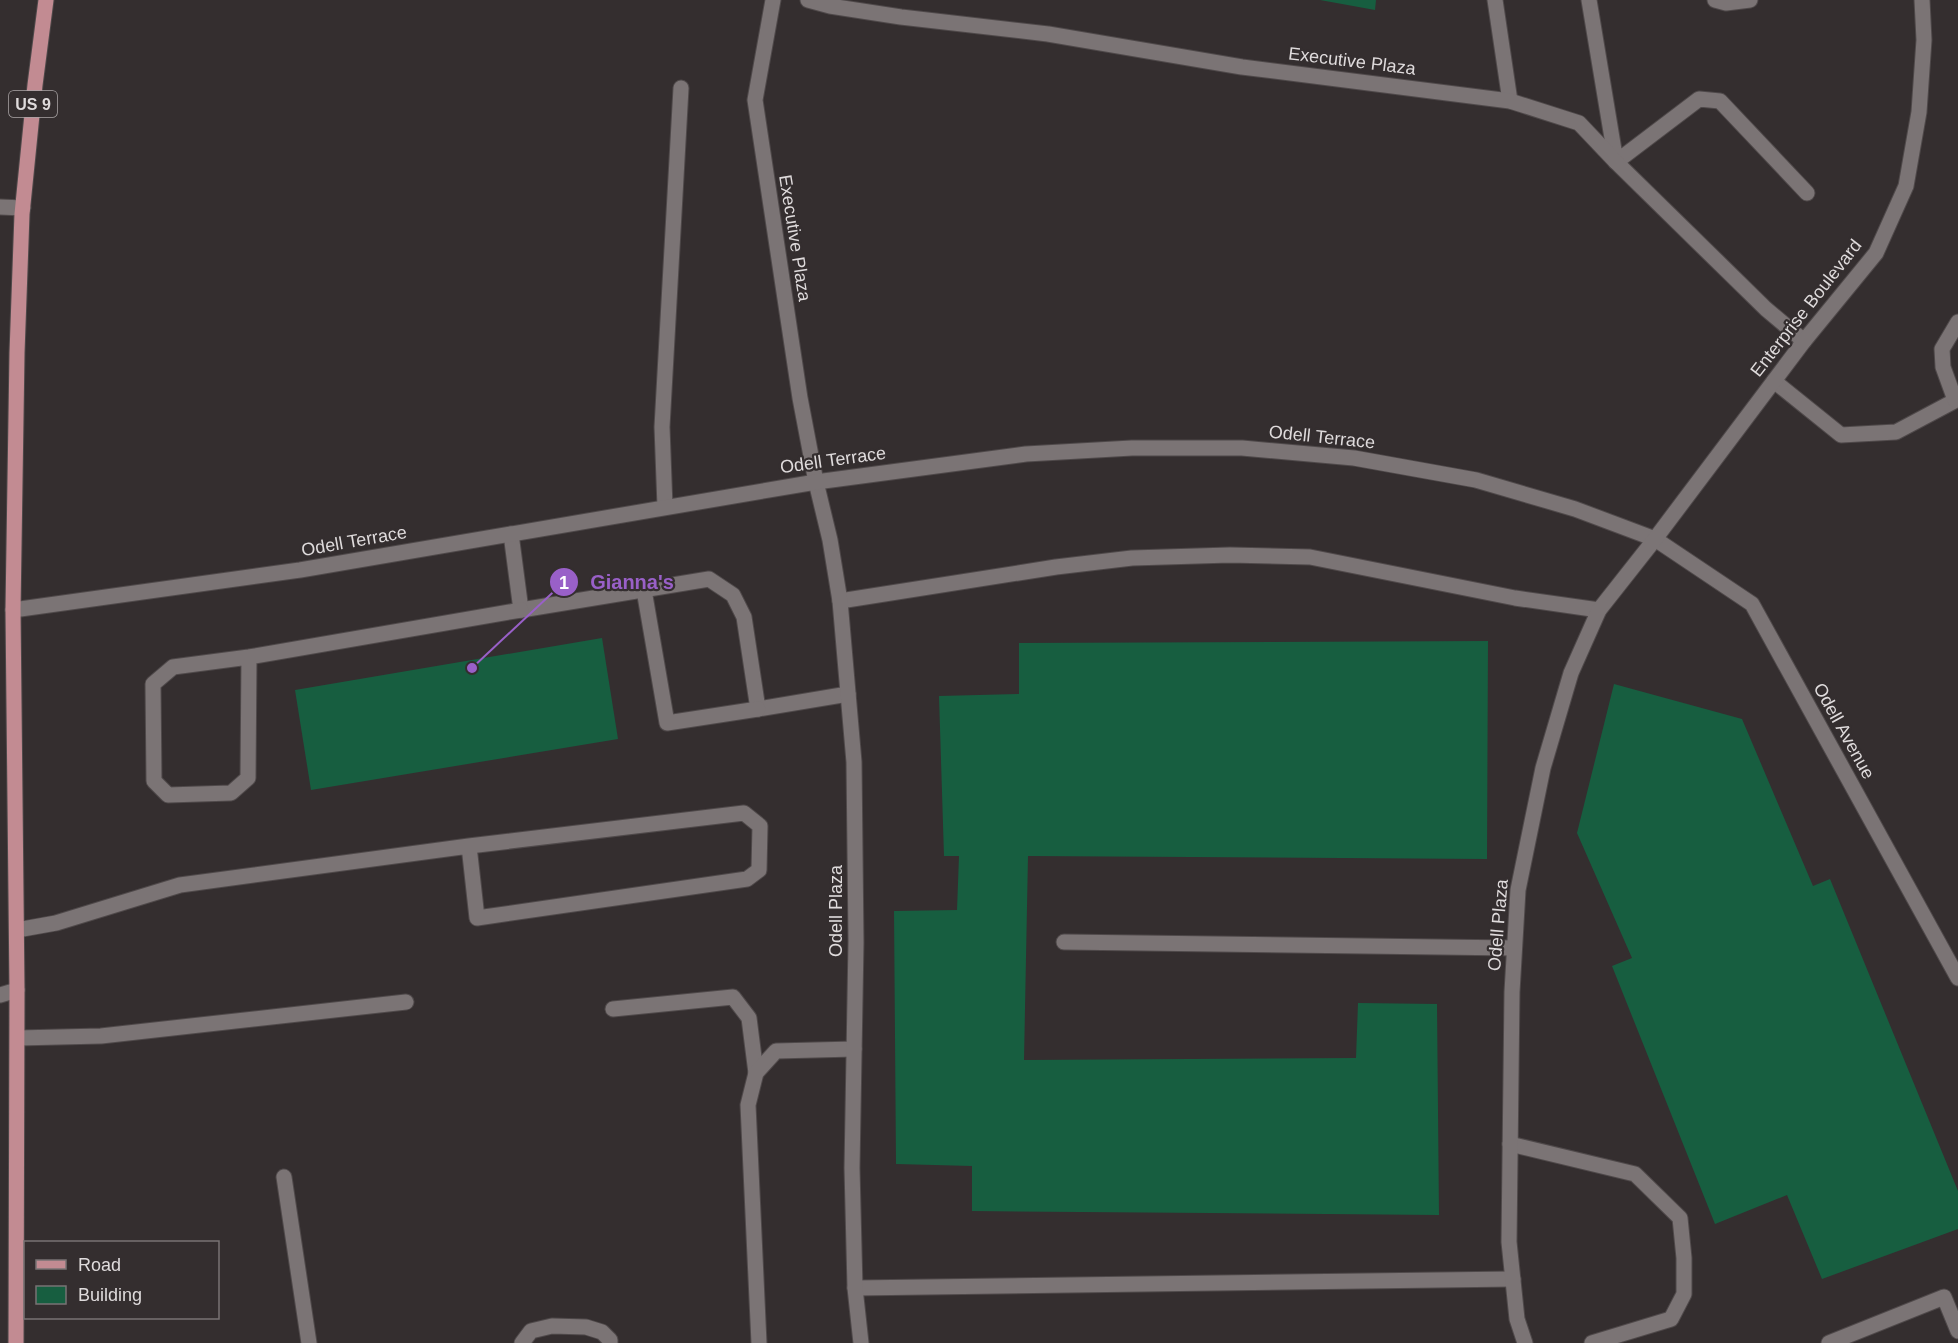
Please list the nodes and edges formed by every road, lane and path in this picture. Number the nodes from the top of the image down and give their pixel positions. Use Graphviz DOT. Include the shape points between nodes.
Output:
graph roads {
  1 [pos="46,0"];
  2 [pos="772,0"];
  3 [pos="808,0"];
  4 [pos="1495,0"];
  5 [pos="1589,0"];
  6 [pos="1714,0"];
  7 [pos="1750,0"];
  8 [pos="1922,0"];
  9 [pos="681,88"];
  10 [pos="1510,101"];
  11 [pos="1616,162"];
  12 [pos="1807,192"];
  13 [pos="0,207"];
  14 [pos="23,208"];
  15 [pos="1958,322"];
  16 [pos="1804,341"];
  17 [pos="1774,381"];
  18 [pos="1956,399"];
  19 [pos="816,482"];
  20 [pos="665,507"];
  21 [pos="511,534"];
  22 [pos="1655,539"];
  23 [pos="644,590"];
  24 [pos="840,601"];
  25 [pos="13,610"];
  26 [pos="521,610"];
  27 [pos="1599,610"];
  28 [pos="249,657"];
  29 [pos="848,694"];
  30 [pos="758,709"];
  31 [pos="469,846"];
  32 [pos="17,930"];
  33 [pos="1064,942"];
  34 [pos="1514,948"];
  35 [pos="1958,978"];
  36 [pos="17,990"];
  37 [pos="0,995"];
  38 [pos="406,1002"];
  39 [pos="613,1009"];
  40 [pos="18,1038"];
  41 [pos="854,1049"];
  42 [pos="756,1073"];
  43 [pos="1510,1144"];
  44 [pos="284,1177"];
  45 [pos="1513,1279"];
  46 [pos="855,1288"];
  47 [pos="1958,1331"];
  48 [pos="16,1343"];
  49 [pos="309,1343"];
  50 [pos="522,1343"];
  51 [pos="610,1343"];
  52 [pos="759,1343"];
  53 [pos="861,1343"];
  54 [pos="1525,1343"];
  55 [pos="1593,1343"];
  56 [pos="1829,1343"];
  1 -- 14 [label="main road, US 9"];
  2 -- 19 [label="street, Executive Plaza" via="755,100"];
  3 -- 10 [label="street, Executive Plaza" via="901,17 1048,34 1242,67"];
  4 -- 10 [label="street"];
  5 -- 11 [label="street"];
  6 -- 7 [label="street"];
  8 -- 16 [label="street, Enterprise Boulevard" via="1924,40 1919,112 1906,186 1876,253"];
  9 -- 20 [label="street" via="662,427"];
  10 -- 11 [label="street, Executive Plaza" via="1579,123"];
  11 -- 12 [label="street" via="1699,99 1712,99 1720,101"];
  11 -- 16 [label="street, Executive Plaza" via="1766,309"];
  13 -- 14 [label="street"];
  14 -- 25 [label="main road, US 9"];
  15 -- 18 [label="street" via="1942,349 1943,367"];
  16 -- 17 [label="street, Enterprise Boulevard"];
  17 -- 18 [label="street" via="1841,435 1896,432"];
  17 -- 22 [label="street, Enterprise Boulevard"];
  19 -- 20 [label="street, Odell Terrace"];
  19 -- 22 [label="street, Odell Terrace" via="1026,454 1132,448 1242,448 1354,458 1476,480 1575,509"];
  19 -- 24 [label="street, Odell Plaza"];
  20 -- 21 [label="street, Odell Terrace"];
  21 -- 25 [label="street, Odell Terrace" via="300,570"];
  21 -- 26 [label="street"];
  22 -- 27 [label="street, Odell Plaza"];
  22 -- 35 [label="street, Odell Avenue" via="1752,604"];
  23 -- 26 [label="street"];
  23 -- 30 [label="street" via="709,579 733,595 744,617"];
  23 -- 30 [label="street" via="667,723"];
  24 -- 27 [label="street" via="1110,560 1230,555 1310,556 1515,598"];
  24 -- 29 [label="street, Odell Plaza"];
  25 -- 32 [label="main road, US 9"];
  26 -- 28 [label="street"];
  27 -- 34 [label="street, Odell Plaza" via="1571,673 1543,768 1518,890"];
  28 -- 28 [label="street" via="173,667 153,684 154,781 168,795 231,793 248,777"];
  29 -- 30 [label="street"];
  29 -- 41 [label="street, Odell Plaza" via="854,762"];
  31 -- 31 [label="street" via="477,918 747,879 759,870 760,826 744,813"];
  31 -- 32 [label="street" via="180,885 56,923"];
  32 -- 36 [label="main road, US 9"];
  33 -- 34 [label="street"];
  34 -- 43 [label="street, Odell Plaza"];
  36 -- 37 [label="street"];
  36 -- 40 [label="main road, US 9"];
  38 -- 40 [label="street" via="100,1036"];
  39 -- 42 [label="street" via="733,997 749,1018"];
  40 -- 48 [label="main road, US 9"];
  41 -- 42 [label="street" via="776,1051"];
  41 -- 46 [label="street, Odell Plaza"];
  42 -- 52 [label="street" via="748,1105"];
  43 -- 45 [label="street, Odell Plaza" via="1509,1242"];
  43 -- 55 [label="street" via="1635,1174 1680,1218 1684,1294 1671,1319"];
  44 -- 49 [label="street"];
  45 -- 46 [label="street"];
  45 -- 54 [label="street, Odell Plaza" via="1517,1319"];
  46 -- 53 [label="street, Odell Plaza"];
  47 -- 56 [label="street" via="1944,1298"];
  50 -- 51 [label="street" via="531,1331 552,1326 594,1329 602,1332"];
}
